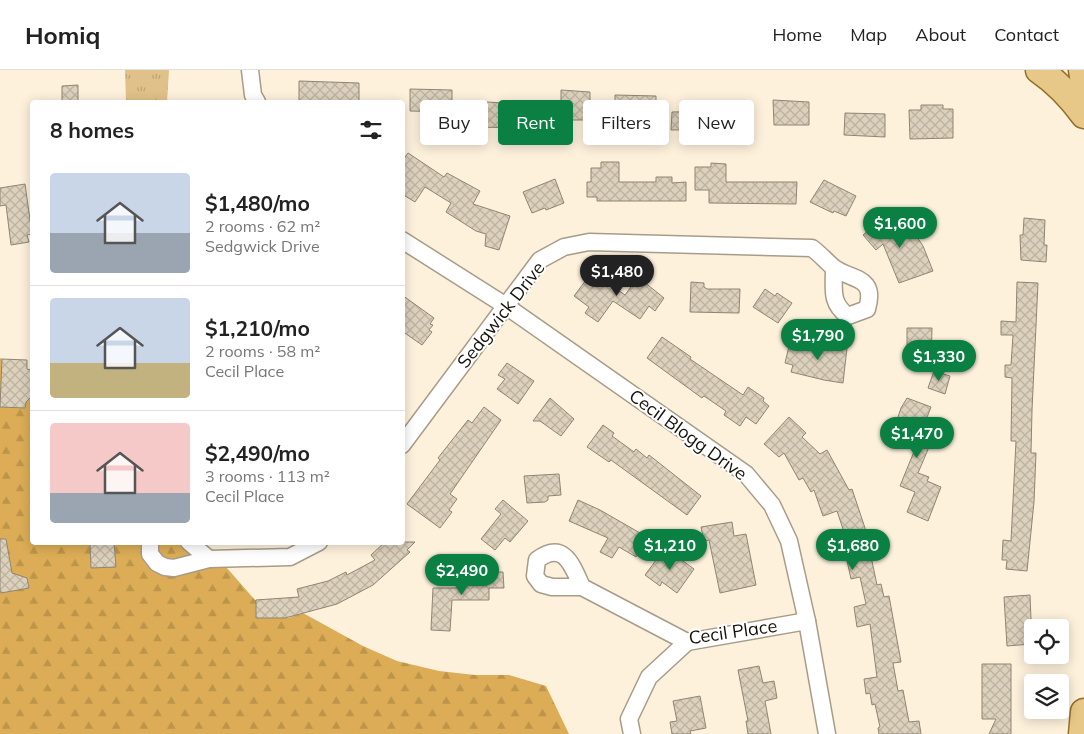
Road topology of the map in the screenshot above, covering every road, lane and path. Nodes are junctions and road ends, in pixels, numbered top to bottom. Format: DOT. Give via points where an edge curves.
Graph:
graph roads {
  1 [pos="250,70"];
  2 [pos="1039,70"];
  3 [pos="1082,70"];
  4 [pos="1084,82"];
  5 [pos="256,100"];
  6 [pos="1084,115"];
  7 [pos="405,242"];
  8 [pos="834,268"];
  9 [pos="506,306"];
  10 [pos="405,441"];
  11 [pos="150,545"];
  12 [pos="192,545"];
  13 [pos="313,545"];
  14 [pos="209,559"];
  15 [pos="582,587"];
  16 [pos="808,621"];
  17 [pos="687,642"];
  18 [pos="1084,712"];
  19 [pos="632,734"];
  20 [pos="827,734"];
  21 [pos="1082,734"];
  1 -- 5 [label="street"];
  2 -- 6 [label="main road" via="1054,80"];
  3 -- 4 [label="main road"];
  7 -- 9 [label="street, Cecil Blogg Drive"];
  8 -- 9 [label="street, Sedgwick Drive" via="812,248 589,242 564,247 540,260"];
  9 -- 10 [label="street, Sedgwick Drive"];
  9 -- 16 [label="street, Cecil Blogg Drive" via="746,474 772,505 789,541"];
  11 -- 14 [label="street" via="150,554 165,567 174,568"];
  12 -- 14 [label="street"];
  13 -- 14 [label="street" via="290,557"];
  15 -- 17 [label="street, Cecil Place"];
  16 -- 17 [label="street, Cecil Place"];
  16 -- 20 [label="street, Cecil Blogg Drive"];
  17 -- 19 [label="street" via="649,677 629,719"];
  18 -- 21 [label="main road"];
}
